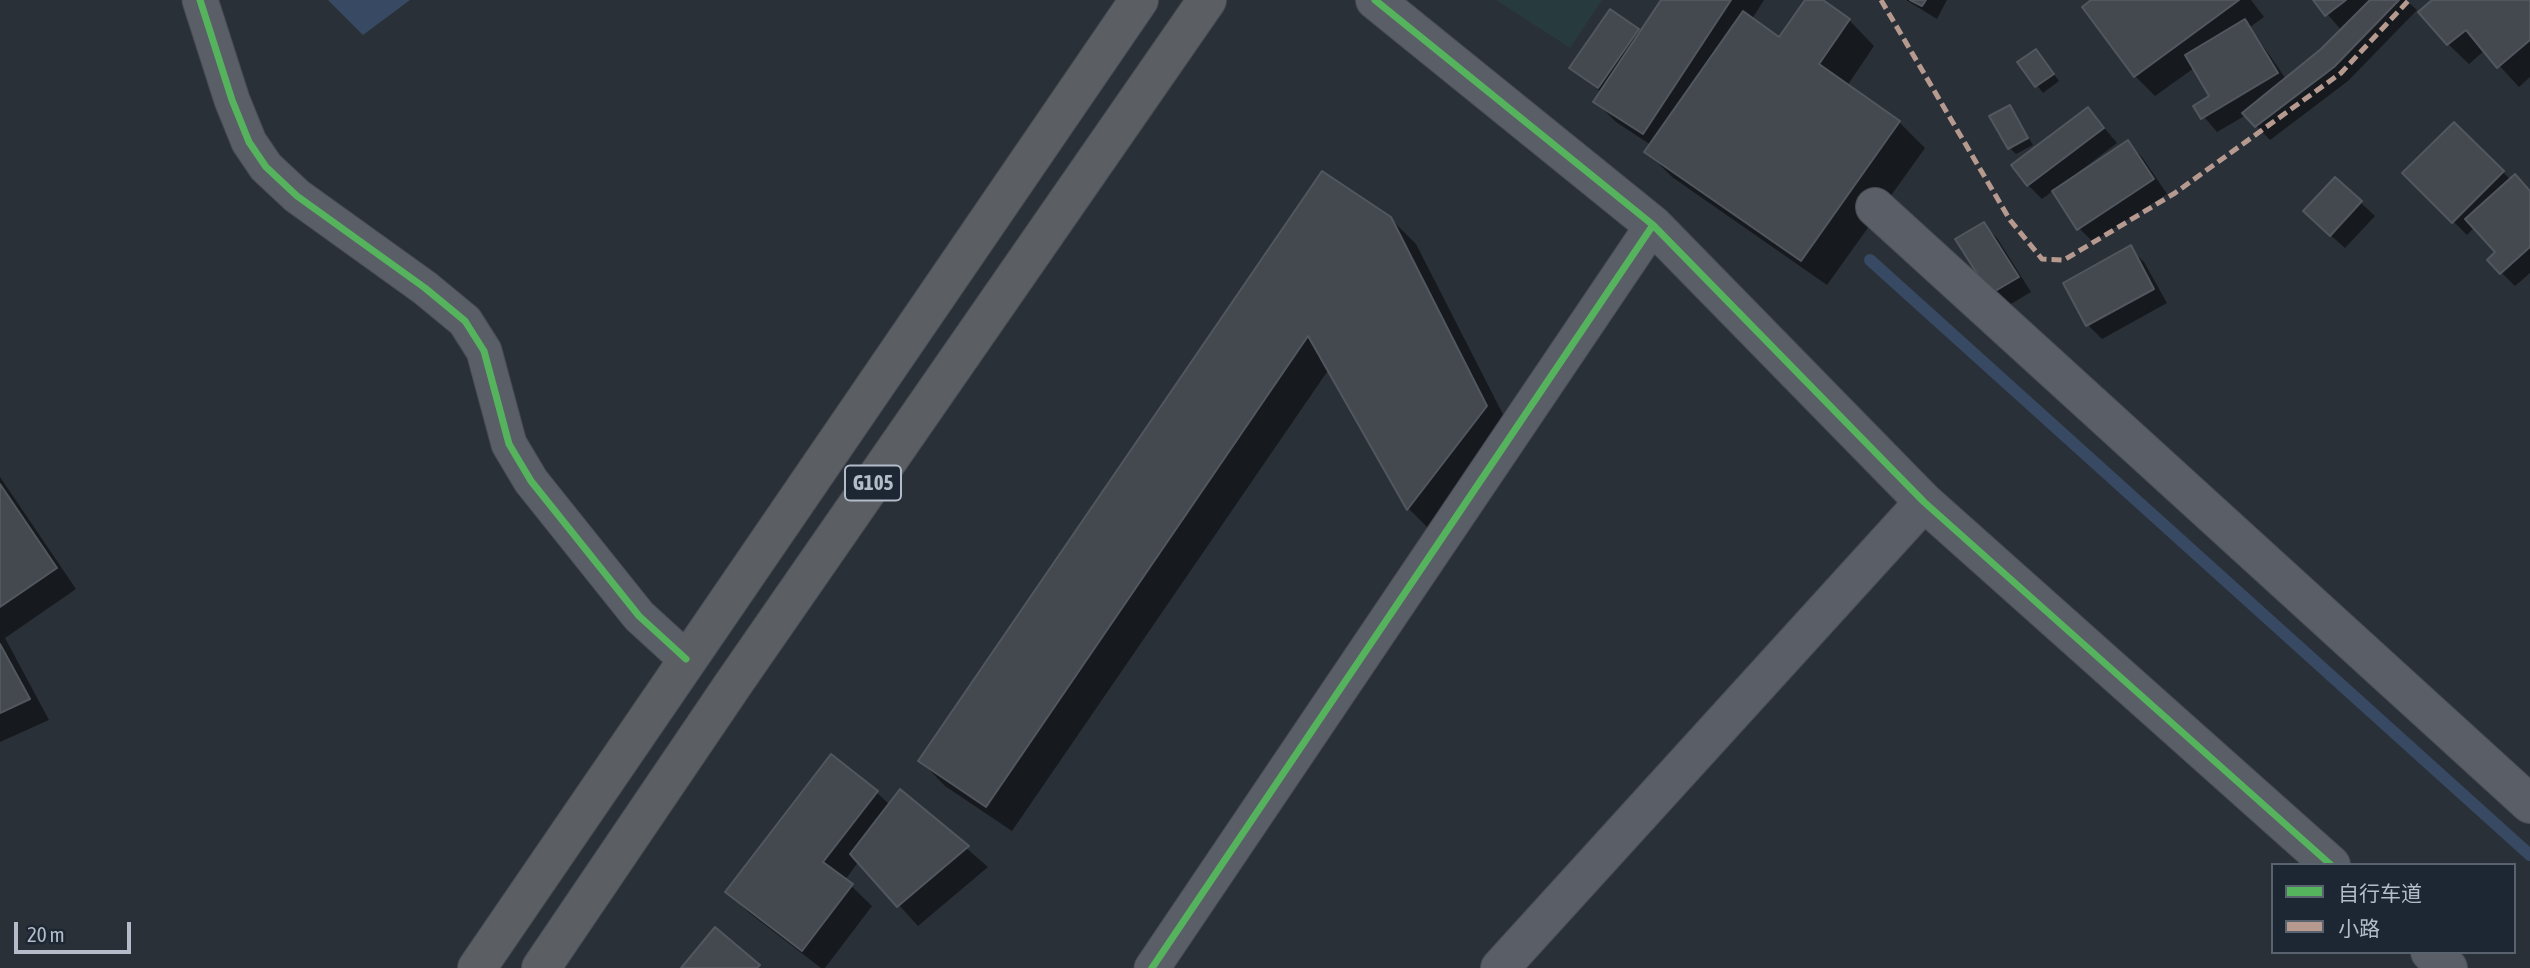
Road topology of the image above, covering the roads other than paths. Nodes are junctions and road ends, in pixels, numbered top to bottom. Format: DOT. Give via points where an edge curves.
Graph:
graph roads {
  1 [pos="200,0"];
  2 [pos="1139,0"];
  3 [pos="1207,0"];
  4 [pos="1375,0"];
  5 [pos="1875,207"];
  6 [pos="1653,225"];
  7 [pos="1924,502"];
  8 [pos="686,659"];
  9 [pos="2530,804"];
  10 [pos="2329,863"];
  11 [pos="2432,954"];
  12 [pos="477,968"];
  13 [pos="541,968"];
  14 [pos="1153,968"];
  15 [pos="1500,968"];
  16 [pos="2448,968"];
  1 -- 8 [label="street" via="236,110 266,167 465,320 484,351 509,444 531,481 639,616"];
  2 -- 8 [label="highway, G105"];
  3 -- 13 [label="highway, G105"];
  4 -- 6 [label="street"];
  5 -- 9 [label="street"];
  6 -- 7 [label="street"];
  6 -- 14 [label="street"];
  7 -- 10 [label="street"];
  7 -- 15 [label="street"];
  8 -- 12 [label="highway, G105"];
  11 -- 16 [label="street"];
}
